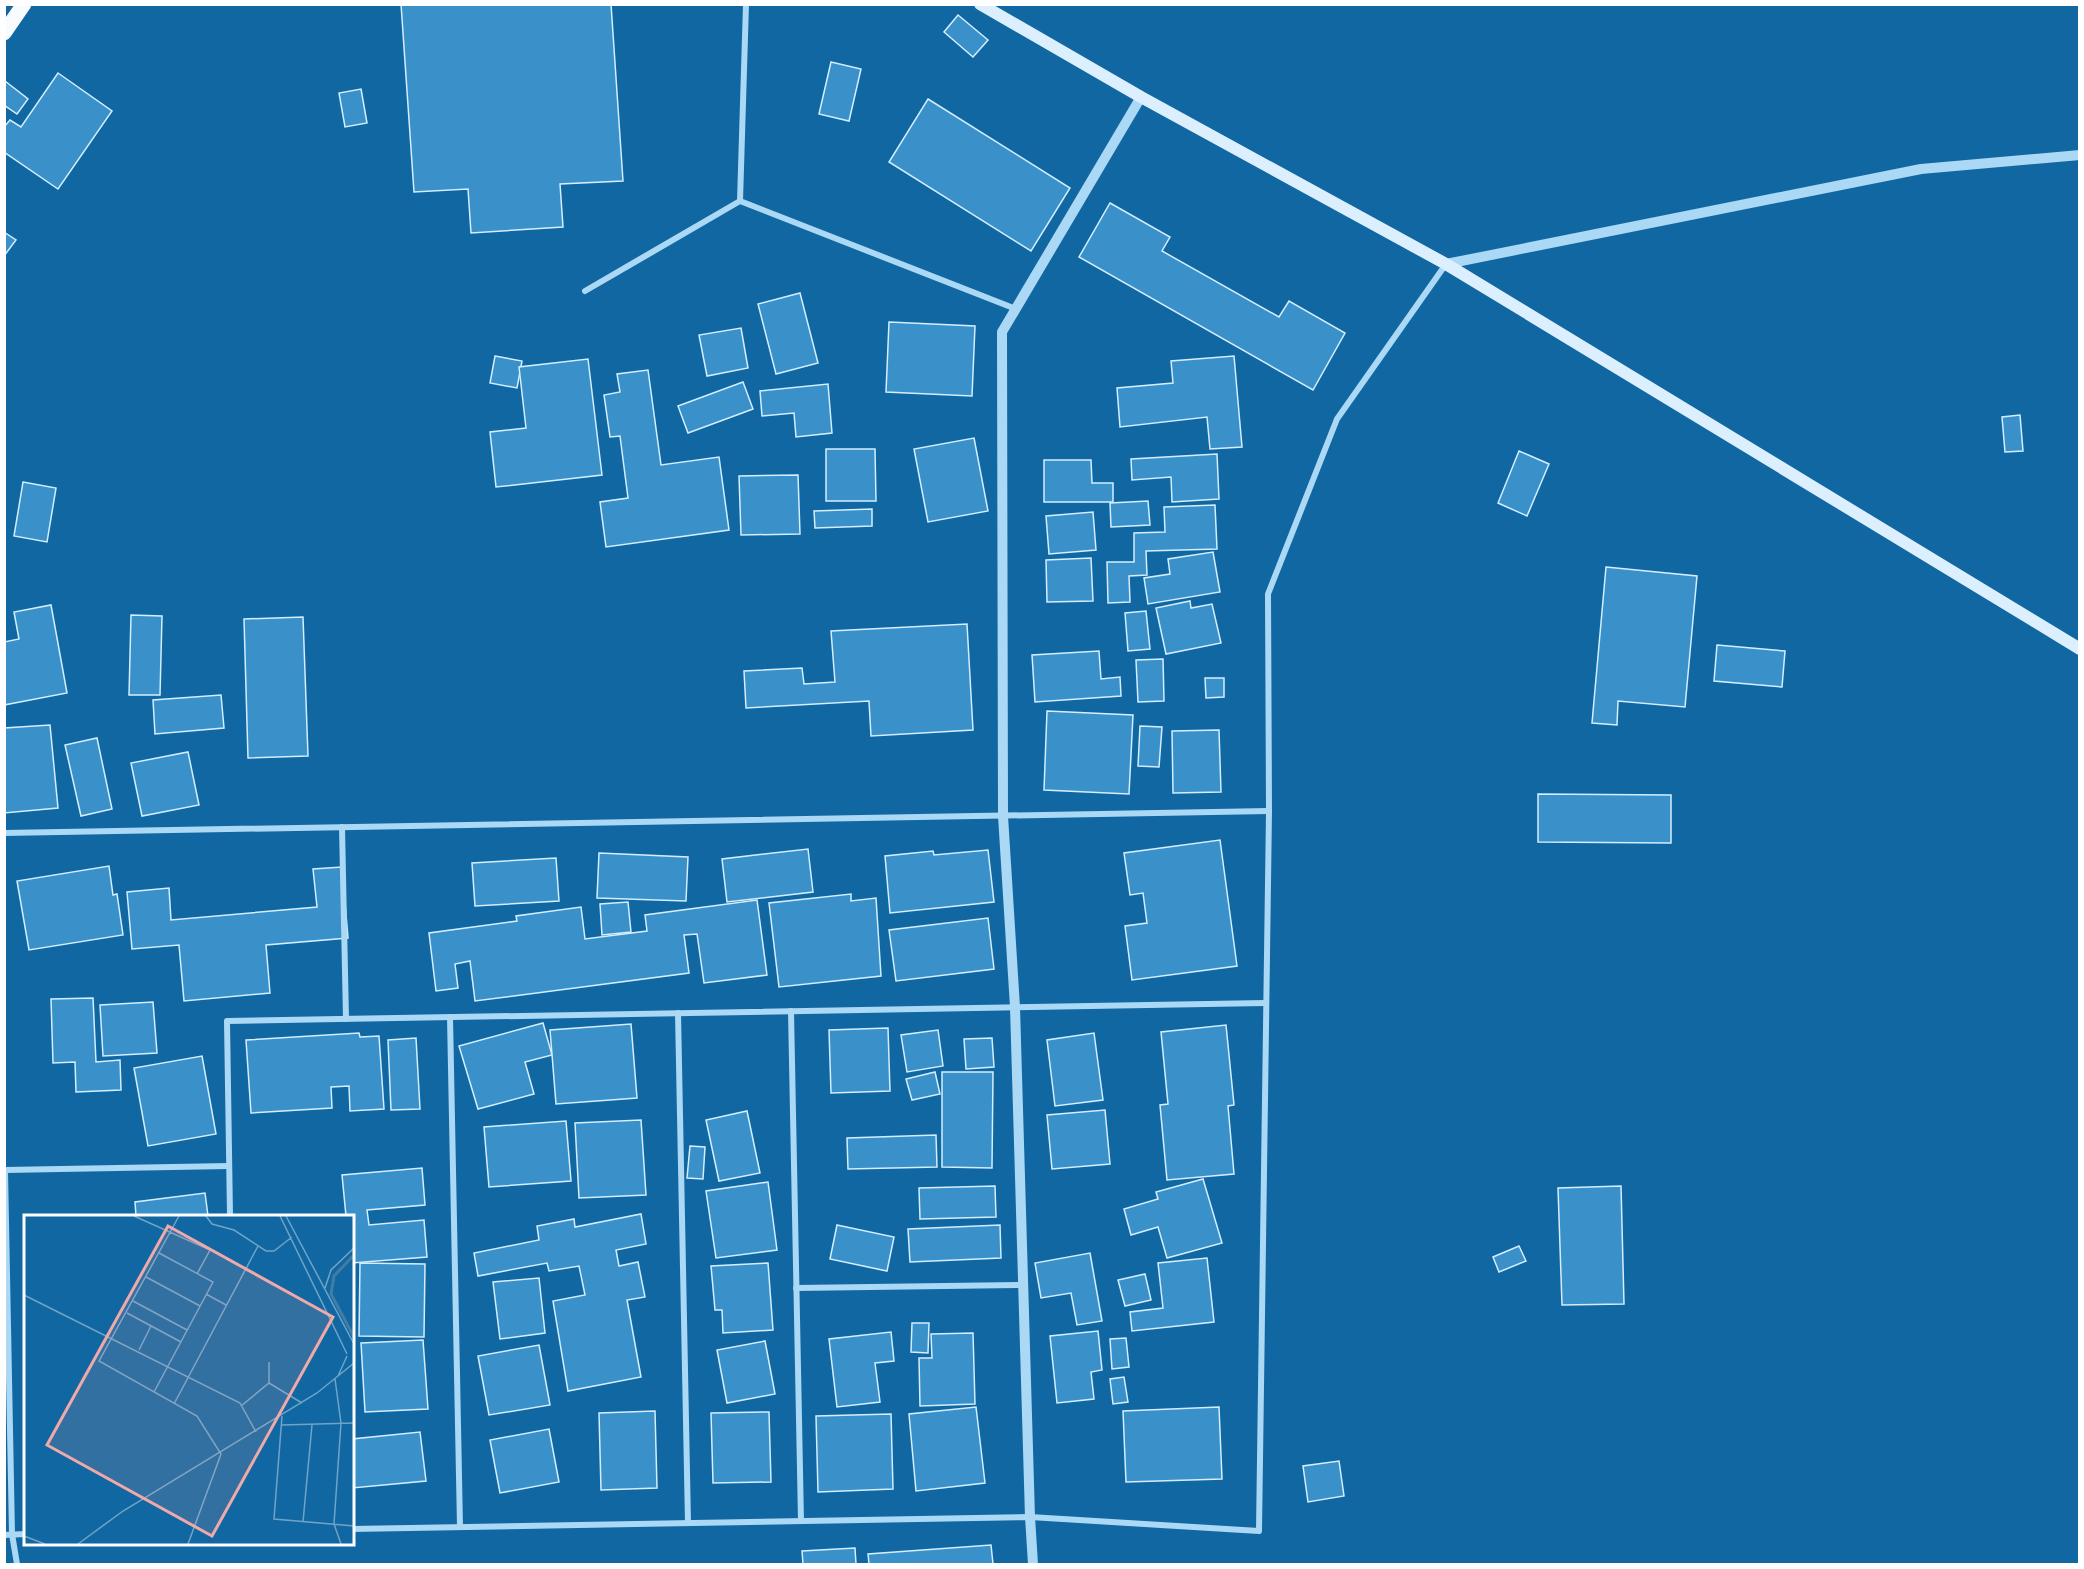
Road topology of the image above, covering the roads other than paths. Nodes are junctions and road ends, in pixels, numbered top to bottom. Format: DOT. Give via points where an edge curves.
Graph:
graph roads {
  1 [pos="24,4"];
  2 [pos="746,4"];
  3 [pos="980,4"];
  4 [pos="4,33"];
  5 [pos="1141,97"];
  6 [pos="2079,155"];
  7 [pos="740,201"];
  8 [pos="1446,264"];
  9 [pos="585,291"];
  10 [pos="1016,309"];
  11 [pos="2079,649"];
  12 [pos="1269,811"];
  13 [pos="1003,816"];
  14 [pos="342,827"];
  15 [pos="4,833"];
  16 [pos="1266,1003"];
  17 [pos="1015,1007"];
  18 [pos="791,1011"];
  19 [pos="678,1014"];
  20 [pos="450,1017"];
  21 [pos="346,1019"];
  22 [pos="229,1166"];
  23 [pos="230,1215"];
  24 [pos="1023,1285"];
  25 [pos="796,1288"];
  26 [pos="1030,1517"];
  27 [pos="801,1521"];
  28 [pos="688,1523"];
  29 [pos="460,1527"];
  30 [pos="354,1529"];
  31 [pos="4,1534"];
  32 [pos="12,1534"];
  33 [pos="24,1534"];
  34 [pos="17,1564"];
  35 [pos="1033,1564"];
  1 -- 4 [label="main road"];
  2 -- 7 [label="street"];
  3 -- 5 [label="main road"];
  5 -- 8 [label="main road"];
  5 -- 10 [label="street"];
  6 -- 8 [label="street" via="1921,168"];
  7 -- 9 [label="street"];
  7 -- 10 [label="street"];
  8 -- 11 [label="main road"];
  8 -- 12 [label="street" via="1337,419 1268,594"];
  10 -- 13 [label="street" via="1002,332"];
  12 -- 13 [label="street"];
  12 -- 16 [label="street"];
  13 -- 14 [label="street"];
  13 -- 17 [label="street"];
  14 -- 15 [label="street"];
  14 -- 21 [label="street"];
  16 -- 17 [label="street"];
  16 -- 26 [label="street" via="1259,1531"];
  17 -- 18 [label="street"];
  17 -- 24 [label="street"];
  18 -- 19 [label="street"];
  18 -- 25 [label="street"];
  19 -- 20 [label="street"];
  19 -- 28 [label="street"];
  20 -- 21 [label="street"];
  20 -- 29 [label="street"];
  21 -- 22 [label="street" via="227,1021"];
  22 -- 23 [label="street"];
  22 -- 32 [label="street" via="5,1170"];
  24 -- 25 [label="street"];
  24 -- 26 [label="street"];
  25 -- 27 [label="street"];
  26 -- 27 [label="street"];
  26 -- 35 [label="street"];
  27 -- 28 [label="street"];
  28 -- 29 [label="street"];
  29 -- 30 [label="street"];
  31 -- 32 [label="street"];
  32 -- 33 [label="street"];
  32 -- 34 [label="street"];
}
